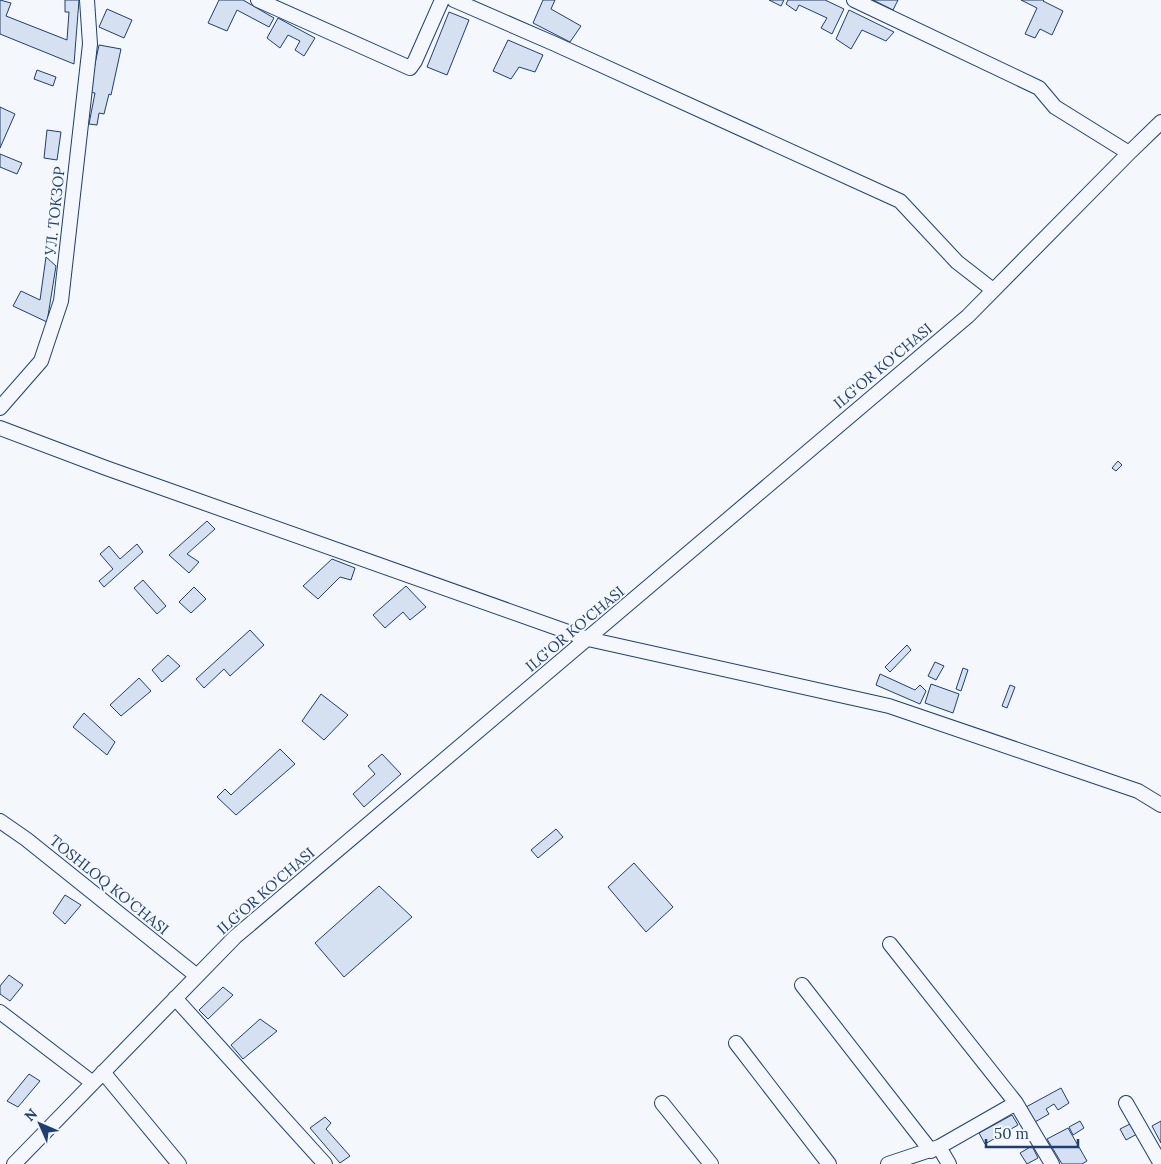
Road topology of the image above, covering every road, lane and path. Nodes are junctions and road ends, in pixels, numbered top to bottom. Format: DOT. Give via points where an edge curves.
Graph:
graph roads {
  1 [pos="87,0"];
  2 [pos="258,0"];
  3 [pos="442,0"];
  4 [pos="454,0"];
  5 [pos="854,0"];
  6 [pos="1161,122"];
  7 [pos="1129,153"];
  8 [pos="993,290"];
  9 [pos="0,408"];
  10 [pos="0,428"];
  11 [pos="588,639"];
  12 [pos="1161,805"];
  13 [pos="0,821"];
  14 [pos="890,944"];
  15 [pos="197,976"];
  16 [pos="802,985"];
  17 [pos="175,998"];
  18 [pos="0,1012"];
  19 [pos="736,1043"];
  20 [pos="103,1072"];
  21 [pos="93,1082"];
  22 [pos="662,1103"];
  23 [pos="1016,1103"];
  24 [pos="1126,1103"];
  25 [pos="935,1149"];
  26 [pos="14,1164"];
  27 [pos="179,1164"];
  28 [pos="325,1164"];
  29 [pos="711,1164"];
  30 [pos="829,1164"];
  31 [pos="888,1164"];
  32 [pos="949,1164"];
  33 [pos="1052,1164"];
  34 [pos="1160,1164"];
  1 -- 9 [label="street, УЛ. ТОКЗОР" via="90,44 61,301 41,361"];
  2 -- 3 [label="street" via="410,68"];
  4 -- 8 [label="street" via="900,201 957,262"];
  5 -- 7 [label="street" via="1039,88 1055,107"];
  6 -- 7 [label="street, ILG'OR KO'CHASI"];
  7 -- 8 [label="street, ILG'OR KO'CHASI"];
  8 -- 11 [label="street, ILG'OR KO'CHASI" via="968,316"];
  10 -- 11 [label="street"];
  11 -- 12 [label="street" via="889,706 1138,791"];
  11 -- 15 [label="street, ILG'OR KO'CHASI" via="235,937"];
  13 -- 15 [label="street, TOSHLOQ KO'CHASI"];
  14 -- 23 [label="street"];
  15 -- 17 [label="street, ILG'OR KO'CHASI"];
  16 -- 25 [label="street"];
  17 -- 20 [label="street, ILG'OR KO'CHASI"];
  17 -- 28 [label="street"];
  18 -- 21 [label="street"];
  19 -- 30 [label="street"];
  20 -- 21 [label="street, ILG'OR KO'CHASI"];
  20 -- 27 [label="street"];
  21 -- 26 [label="street, ILG'OR KO'CHASI"];
  22 -- 29 [label="street"];
  23 -- 25 [label="street"];
  23 -- 33 [label="street"];
  24 -- 34 [label="street"];
  25 -- 31 [label="street"];
  25 -- 32 [label="street"];
}
